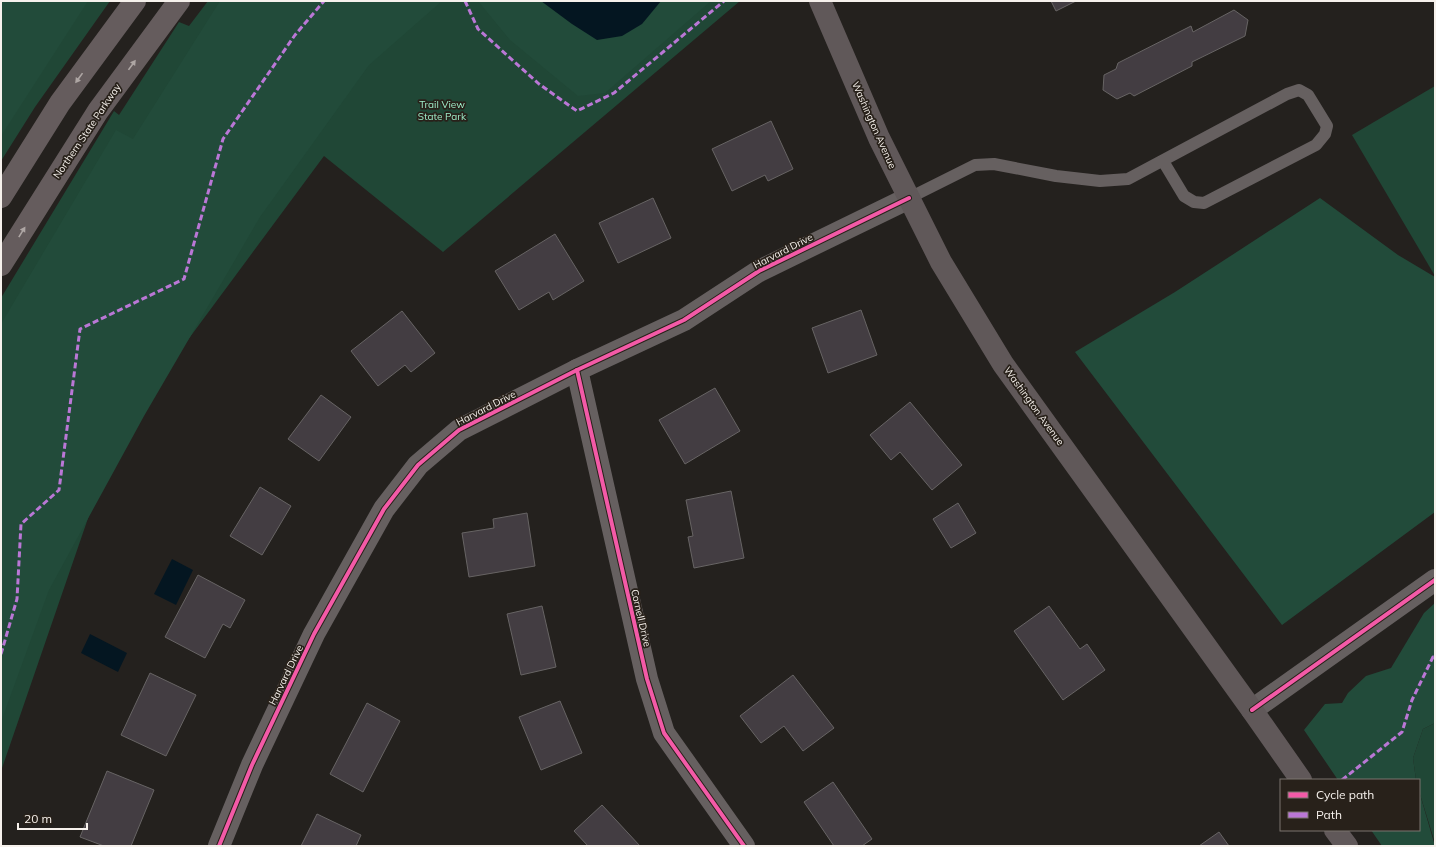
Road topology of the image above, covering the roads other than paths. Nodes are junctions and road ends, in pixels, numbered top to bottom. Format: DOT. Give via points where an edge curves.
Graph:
graph roads {
  1 [pos="135,1"];
  2 [pos="179,1"];
  3 [pos="820,1"];
  4 [pos="1164,161"];
  5 [pos="1,197"];
  6 [pos="909,198"];
  7 [pos="1,265"];
  8 [pos="577,370"];
  9 [pos="1435,580"];
  10 [pos="1252,710"];
  11 [pos="1300,779"];
  12 [pos="1337,831"];
  13 [pos="218,846"];
  14 [pos="744,846"];
  15 [pos="1346,846"];
  1 -- 5 [label="highway, one-way" via="60,103"];
  7 -- 2 [label="highway, Northern State Parkway, one-way" via="98,111"];
  3 -- 6 [label="main road, Washington Avenue" via="879,138"];
  4 -- 4 [label="lane" via="1286,94 1299,90 1308,95 1327,126 1325,134 1316,145 1204,203 1194,202 1184,196"];
  4 -- 6 [label="lane" via="1128,179 1100,181 1056,176 994,164 975,165"];
  6 -- 8 [label="street, Harvard Drive" via="759,271 684,320"];
  6 -- 10 [label="main road, Washington Avenue" via="941,262 1003,364"];
  8 -- 13 [label="street, Harvard Drive" via="459,430 418,465 384,509 314,634 252,765"];
  8 -- 14 [label="street, Cornell Drive" via="647,679 664,733"];
  9 -- 10 [label="street"];
  10 -- 11 [label="main road, Washington Avenue"];
  12 -- 15 [label="main road"];
}
